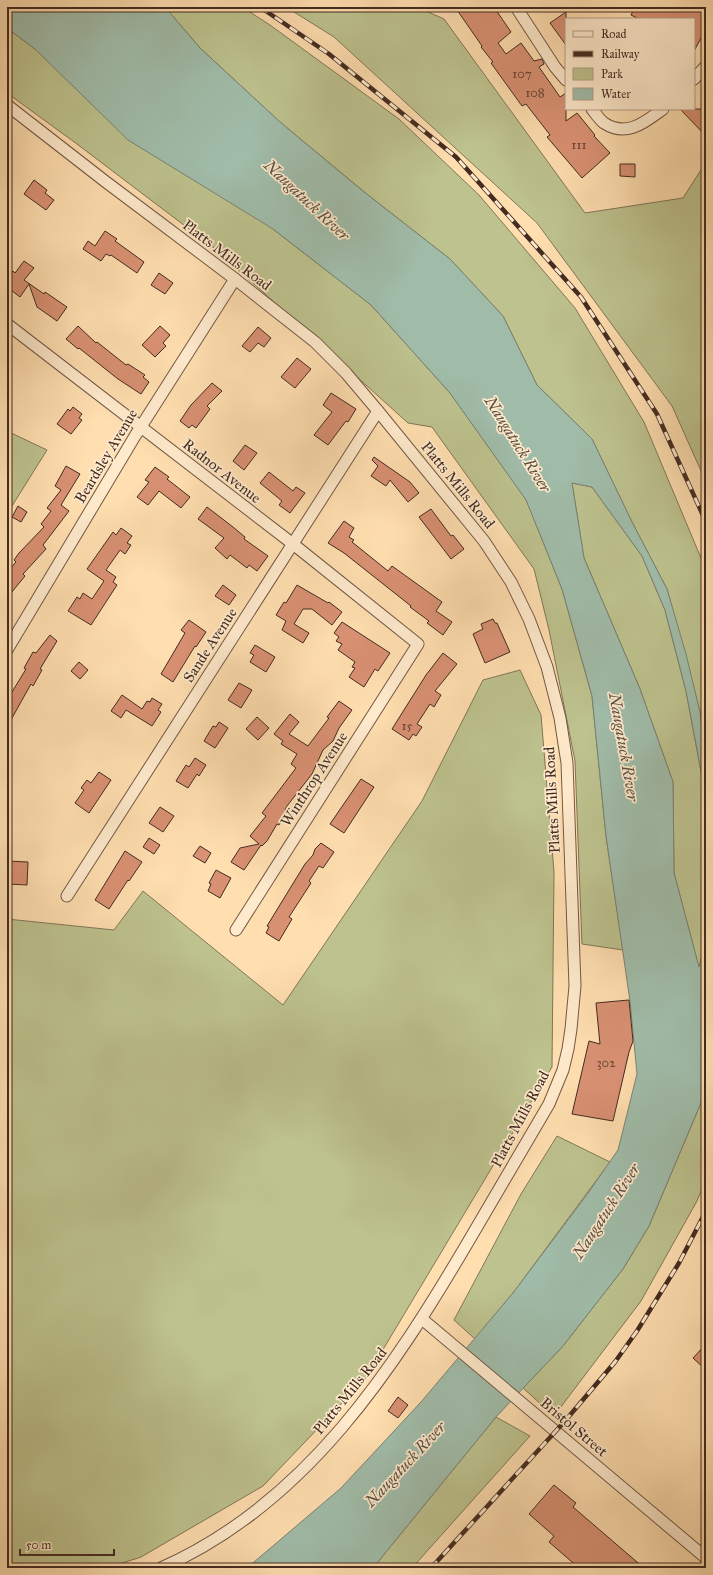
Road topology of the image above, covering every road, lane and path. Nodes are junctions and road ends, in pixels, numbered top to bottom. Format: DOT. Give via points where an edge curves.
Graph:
graph roads {
  1 [pos="516,7"];
  2 [pos="706,66"];
  3 [pos="695,78"];
  4 [pos="565,79"];
  5 [pos="7,105"];
  6 [pos="593,110"];
  7 [pos="662,110"];
  8 [pos="234,279"];
  9 [pos="7,324"];
  10 [pos="378,411"];
  11 [pos="141,427"];
  12 [pos="293,544"];
  13 [pos="418,644"];
  14 [pos="7,650"];
  15 [pos="67,896"];
  16 [pos="236,930"];
  17 [pos="422,1319"];
  18 [pos="706,1558"];
  19 [pos="161,1568"];
  1 -- 4 [label="street"];
  2 -- 3 [label="street"];
  5 -- 8 [label="street, Platts Mills Road"];
  6 -- 7 [label="street" via="604,123 622,130 642,125"];
  8 -- 10 [label="street, Platts Mills Road" via="315,342"];
  8 -- 11 [label="street, Beardsley Avenue"];
  9 -- 11 [label="street, Radnor Avenue"];
  10 -- 12 [label="street, Sande Avenue"];
  10 -- 17 [label="street, Platts Mills Road" via="484,541 521,599 555,694 564,742 568,789 575,986 571,1029 563,1070 549,1104"];
  11 -- 12 [label="street, Radnor Avenue"];
  11 -- 14 [label="street, Beardsley Avenue"];
  12 -- 13 [label="street, Radnor Avenue"];
  12 -- 15 [label="street, Sande Avenue"];
  13 -- 16 [label="street, Winthrop Avenue"];
  17 -- 18 [label="street, Bristol Street"];
  17 -- 19 [label="street, Platts Mills Road" via="391,1366 354,1413 283,1488 236,1527 206,1546"];
}
